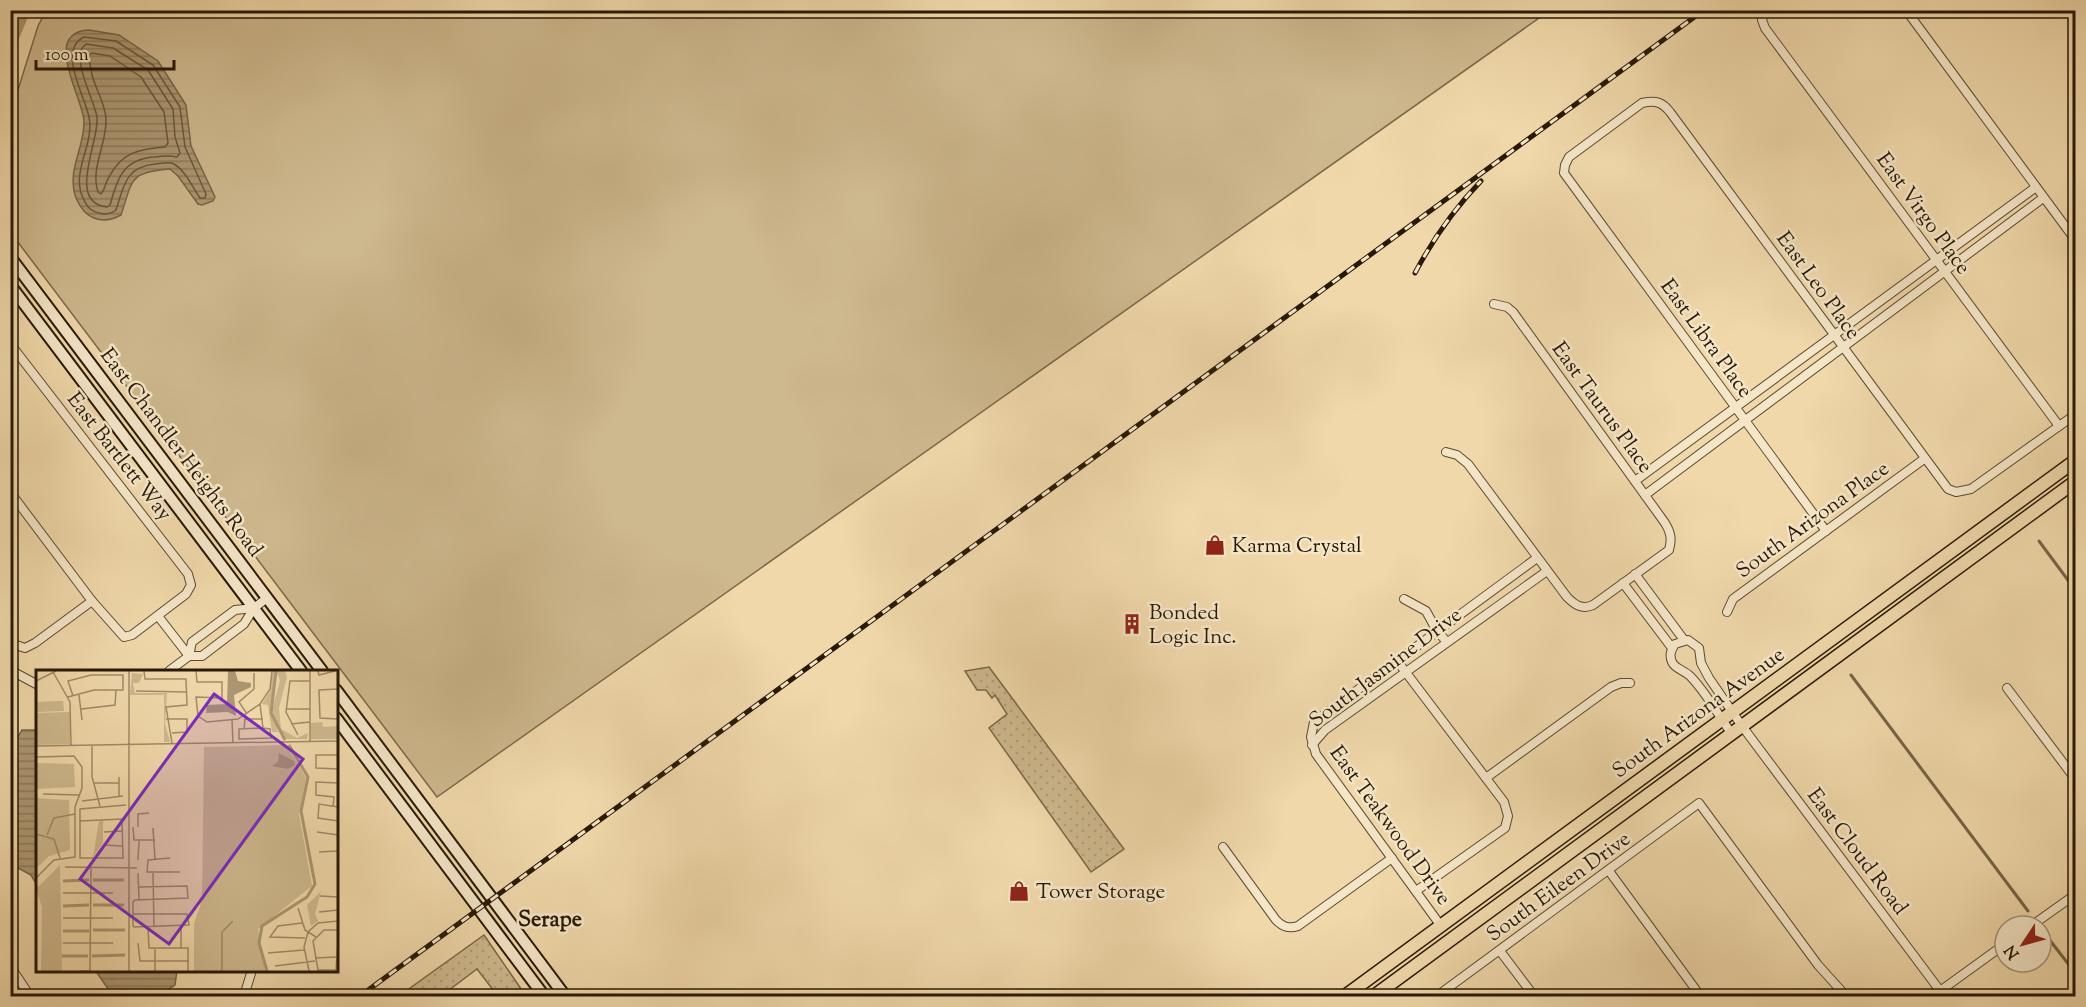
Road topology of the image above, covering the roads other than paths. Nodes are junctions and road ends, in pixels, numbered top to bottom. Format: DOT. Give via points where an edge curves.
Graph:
graph roads {
  1 [pos="1765,10"];
  2 [pos="1906,10"];
  3 [pos="1652,101"];
  4 [pos="2036,187"];
  5 [pos="2043,198"];
  6 [pos="2076,241"];
  7 [pos="10,257"];
  8 [pos="1936,260"];
  9 [pos="1945,271"];
  10 [pos="10,285"];
  11 [pos="1494,304"];
  12 [pos="1834,335"];
  13 [pos="1843,348"];
  14 [pos="13,352"];
  15 [pos="1735,407"];
  16 [pos="2076,414"];
  17 [pos="1745,421"];
  18 [pos="2059,426"];
  19 [pos="1446,452"];
  20 [pos="1924,459"];
  21 [pos="2076,460"];
  22 [pos="1635,481"];
  23 [pos="2076,481"];
  24 [pos="10,492"];
  25 [pos="1645,495"];
  26 [pos="1826,531"];
  27 [pos="1537,558"];
  28 [pos="1547,571"];
  29 [pos="1635,574"];
  30 [pos="1623,583"];
  31 [pos="267,598"];
  32 [pos="1404,599"];
  33 [pos="92,601"];
  34 [pos="254,608"];
  35 [pos="1726,612"];
  36 [pos="158,616"];
  37 [pos="1437,631"];
  38 [pos="10,637"];
  39 [pos="1684,640"];
  40 [pos="1447,642"];
  41 [pos="1672,648"];
  42 [pos="189,656"];
  43 [pos="1398,662"];
  44 [pos="10,670"];
  45 [pos="171,670"];
  46 [pos="300,670"];
  47 [pos="321,670"];
  48 [pos="1406,672"];
  49 [pos="1630,683"];
  50 [pos="36,684"];
  51 [pos="2007,688"];
  52 [pos="338,693"];
  53 [pos="1732,711"];
  54 [pos="1721,719"];
  55 [pos="338,721"];
  56 [pos="1737,730"];
  57 [pos="1312,745"];
  58 [pos="1486,778"];
  59 [pos="2076,780"];
  60 [pos="1223,847"];
  61 [pos="1392,858"];
  62 [pos="466,864"];
  63 [pos="1609,870"];
  64 [pos="452,874"];
  65 [pos="1416,891"];
  66 [pos="2076,894"];
  67 [pos="2048,914"];
  68 [pos="1441,926"];
  69 [pos="1500,951"];
  70 [pos="1993,954"];
  71 [pos="10,966"];
  72 [pos="251,971"];
  73 [pos="1942,994"];
  74 [pos="30,996"];
  75 [pos="244,996"];
  76 [pos="543,996"];
  77 [pos="565,996"];
  78 [pos="1345,996"];
  79 [pos="1374,996"];
  80 [pos="1437,996"];
  81 [pos="1534,996"];
  82 [pos="1698,996"];
  83 [pos="1846,996"];
  1 -- 8 [label="street, East Virgo Place" via="1762,20 1766,28"];
  2 -- 4 [label="street"];
  3 -- 12 [label="street, East Leo Place" via="1664,104"];
  3 -- 15 [label="street, East Libra Place" via="1642,103 1569,157 1564,173"];
  4 -- 5 [label="street"];
  4 -- 8 [label="street"];
  5 -- 6 [label="street"];
  5 -- 9 [label="street"];
  7 -- 31 [label="main road, East Chandler Heights Road"];
  8 -- 9 [label="street, East Virgo Place"];
  8 -- 12 [label="street"];
  9 -- 13 [label="street"];
  9 -- 18 [label="street, East Virgo Place"];
  10 -- 34 [label="main road, East Chandler Heights Road"];
  11 -- 22 [label="street, East Taurus Place" via="1513,312"];
  12 -- 13 [label="street, East Leo Place"];
  12 -- 15 [label="street"];
  13 -- 17 [label="street"];
  13 -- 20 [label="street, East Leo Place"];
  14 -- 36 [label="street, East Bartlett Way" via="188,574 191,585 186,594"];
  15 -- 17 [label="street, East Libra Place"];
  15 -- 22 [label="street"];
  16 -- 18 [label="street"];
  17 -- 25 [label="street"];
  17 -- 26 [label="street, East Libra Place"];
  18 -- 20 [label="street, East Leo Place" via="1971,489 1948,489"];
  19 -- 27 [label="street" via="1468,464"];
  20 -- 26 [label="street, South Arizona Place"];
  21 -- 53 [label="main road, South Arizona Avenue"];
  22 -- 25 [label="street, East Taurus Place"];
  23 -- 56 [label="main road, South Arizona Avenue"];
  24 -- 33 [label="street"];
  25 -- 29 [label="street, East Taurus Place" via="1671,533 1671,542 1669,550"];
  26 -- 35 [label="street, South Arizona Place" via="1732,599"];
  27 -- 28 [label="street"];
  27 -- 37 [label="street, South Jasmine Drive"];
  28 -- 30 [label="street" via="1580,607 1593,605"];
  28 -- 40 [label="street, South Jasmine Drive"];
  29 -- 30 [label="street"];
  29 -- 39 [label="street"];
  30 -- 41 [label="street"];
  31 -- 34 [label="street"];
  31 -- 47 [label="main road, East Chandler Heights Road"];
  32 -- 37 [label="street" via="1426,611"];
  33 -- 36 [label="street" via="124,637"];
  33 -- 38 [label="street" via="25,648"];
  34 -- 42 [label="street" via="244,624 202,656"];
  34 -- 42 [label="street" via="235,610 192,642"];
  34 -- 46 [label="main road, East Chandler Heights Road"];
  36 -- 42 [label="street"];
  37 -- 40 [label="street"];
  37 -- 43 [label="street, South Jasmine Drive"];
  39 -- 41 [label="street"];
  39 -- 53 [label="street" via="1693,641 1699,648 1701,663"];
  40 -- 48 [label="street, South Jasmine Drive"];
  41 -- 54 [label="street" via="1672,663 1695,681"];
  42 -- 45 [label="street"];
  43 -- 48 [label="street"];
  43 -- 57 [label="street, South Jasmine Drive" via="1314,723"];
  44 -- 50 [label="street"];
  48 -- 57 [label="street, South Jasmine Drive" via="1325,730"];
  48 -- 58 [label="street"];
  49 -- 58 [label="street" via="1611,687"];
  51 -- 59 [label="street"];
  52 -- 62 [label="main road"];
  53 -- 54 [label="main road, South Arizona Avenue"];
  53 -- 56 [label="street"];
  54 -- 56 [label="street"];
  54 -- 68 [label="main road, South Arizona Avenue"];
  55 -- 64 [label="main road"];
  56 -- 73 [label="street, East Cloud Road"];
  56 -- 79 [label="main road, South Arizona Avenue"];
  57 -- 61 [label="street, East Teakwood Drive"];
  58 -- 65 [label="street" via="1504,802 1508,816 1505,828"];
  60 -- 61 [label="street" via="1276,920 1286,927 1298,926"];
  61 -- 65 [label="street, East Teakwood Drive"];
  62 -- 64 [label="main road"];
  62 -- 77 [label="main road"];
  63 -- 69 [label="street, South Eileen Drive"];
  63 -- 82 [label="street"];
  63 -- 83 [label="street, South Eileen Drive" via="1699,803 1818,965"];
  64 -- 76 [label="main road"];
  65 -- 68 [label="street, East Teakwood Drive"];
  66 -- 67 [label="street"];
  68 -- 78 [label="main road, South Arizona Avenue"];
  69 -- 80 [label="street, South Eileen Drive"];
  69 -- 81 [label="street"];
  70 -- 73 [label="street"];
  71 -- 74 [label="street"];
  72 -- 75 [label="street"];
}
